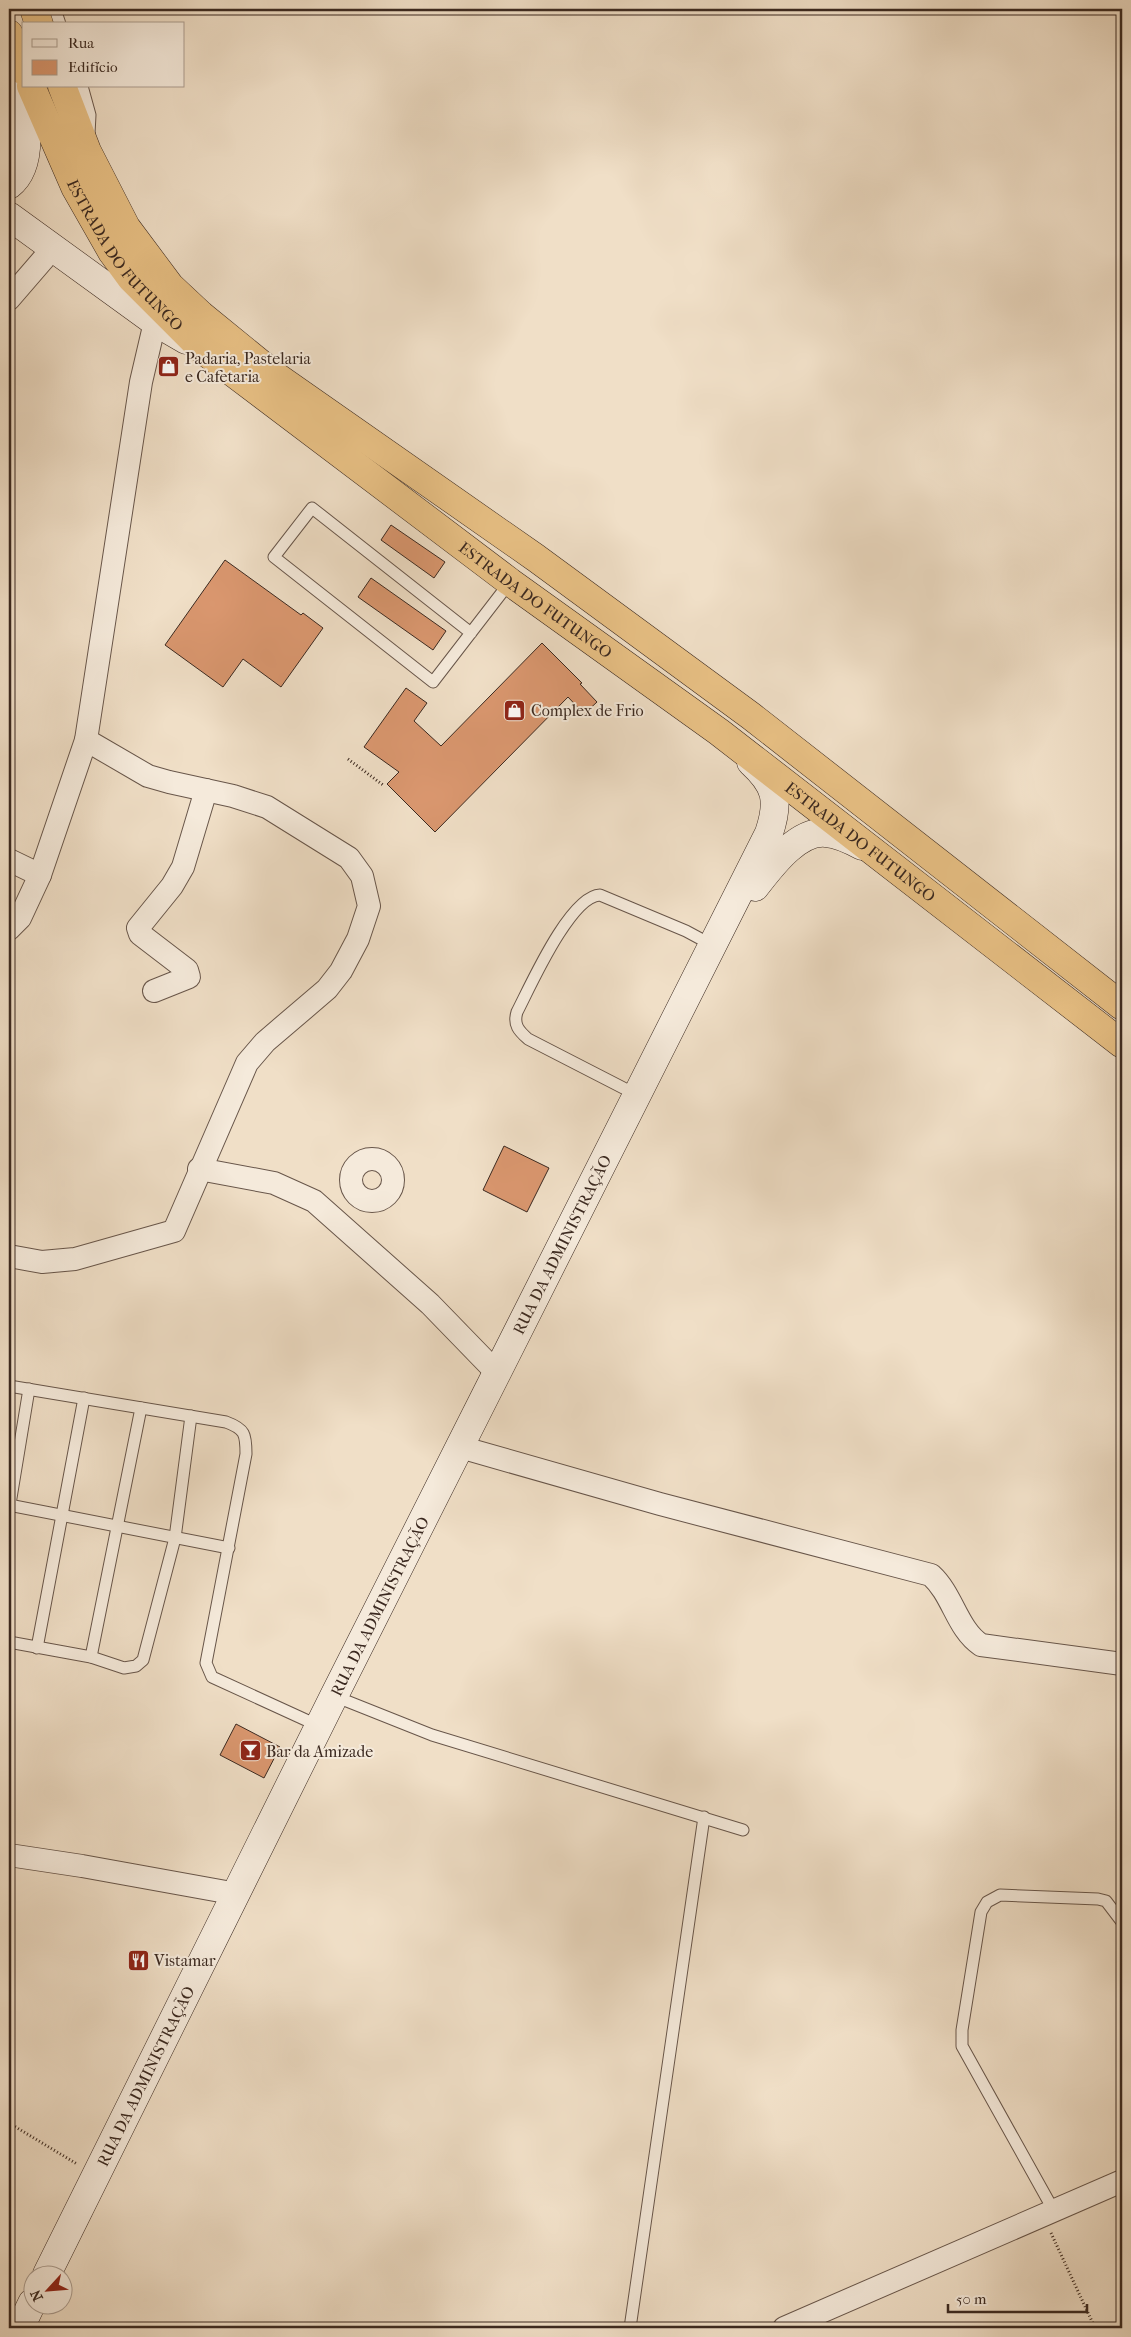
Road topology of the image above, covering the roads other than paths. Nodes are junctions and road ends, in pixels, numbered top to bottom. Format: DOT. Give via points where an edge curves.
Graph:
graph roads {
  1 [pos="34,9"];
  2 [pos="55,9"];
  3 [pos="39,22"];
  4 [pos="59,22"];
  5 [pos="11,40"];
  6 [pos="22,66"];
  7 [pos="32,88"];
  8 [pos="63,88"];
  9 [pos="83,88"];
  10 [pos="87,151"];
  11 [pos="9,185"];
  12 [pos="9,216"];
  13 [pos="53,248"];
  14 [pos="11,294"];
  15 [pos="156,322"];
  16 [pos="203,350"];
  17 [pos="510,582"];
  18 [pos="471,633"];
  19 [pos="719,732"];
  20 [pos="86,740"];
  21 [pos="206,790"];
  22 [pos="878,854"];
  23 [pos="9,860"];
  24 [pos="40,875"];
  25 [pos="9,929"];
  26 [pos="714,942"];
  27 [pos="154,991"];
  28 [pos="1122,1006"];
  29 [pos="1122,1044"];
  30 [pos="637,1095"];
  31 [pos="199,1169"];
  32 [pos="359,1197"];
  33 [pos="340,1222"];
  34 [pos="9,1256"];
  35 [pos="497,1373"];
  36 [pos="9,1386"];
  37 [pos="29,1389"];
  38 [pos="84,1398"];
  39 [pos="141,1408"];
  40 [pos="191,1416"];
  41 [pos="460,1447"];
  42 [pos="9,1507"];
  43 [pos="62,1515"];
  44 [pos="117,1526"];
  45 [pos="175,1538"];
  46 [pos="229,1548"];
  47 [pos="9,1642"];
  48 [pos="37,1648"];
  49 [pos="91,1657"];
  50 [pos="1122,1664"];
  51 [pos="334,1696"];
  52 [pos="321,1727"];
  53 [pos="704,1818"];
  54 [pos="743,1830"];
  55 [pos="9,1855"];
  56 [pos="237,1894"];
  57 [pos="1122,1922"];
  58 [pos="1122,2181"];
  59 [pos="1049,2213"];
  60 [pos="52,2264"];
  61 [pos="27,2314"];
  62 [pos="20,2328"];
  63 [pos="630,2328"];
  64 [pos="784,2328"];
  1 -- 3 [label="highway"];
  2 -- 4 [label="lane"];
  5 -- 6 [label="highway"];
  5 -- 11 [label="street" via="26,137 23,167"];
  7 -- 16 [label="highway, ESTRADA DO FUTUNGO" via="75,187 112,252 131,278"];
  8 -- 10 [label="highway, ESTRADA DO FUTUNGO"];
  9 -- 10 [label="lane" via="90,115"];
  10 -- 28 [label="highway, ESTRADA DO FUTUNGO" via="126,227 144,254 170,286 201,315 277,377 536,558 751,716"];
  12 -- 13 [label="street"];
  13 -- 14 [label="street"];
  13 -- 15 [label="street"];
  15 -- 16 [label="street"];
  15 -- 20 [label="street" via="140,382"];
  16 -- 17 [label="highway, ESTRADA DO FUTUNGO"];
  17 -- 18 [label="lane"];
  17 -- 19 [label="highway, ESTRADA DO FUTUNGO"];
  18 -- 18 [label="lane" via="433,682 274,557 312,508"];
  19 -- 22 [label="highway, ESTRADA DO FUTUNGO"];
  19 -- 26 [label="street" via="763,773 776,801 769,833"];
  20 -- 21 [label="street" via="148,776"];
  20 -- 24 [label="street"];
  21 -- 27 [label="street" via="182,867 172,886 138,928 140,934 189,974 189,977"];
  21 -- 31 [label="street" via="267,807 349,858 362,876 369,906 358,939 341,971 327,989 265,1042 247,1063"];
  22 -- 26 [label="street" via="839,835 824,832 805,838 777,860"];
  22 -- 29 [label="highway, ESTRADA DO FUTUNGO"];
  23 -- 24 [label="street"];
  24 -- 25 [label="street" via="20,918"];
  26 -- 30 [label="street, RUA DA ADMINISTRAÇÃO"];
  26 -- 30 [label="lane" via="600,895 590,896 562,928 516,1012 514,1019 518,1029 528,1039"];
  30 -- 35 [label="street, RUA DA ADMINISTRAÇÃO"];
  31 -- 33 [label="street" via="280,1185 314,1201"];
  31 -- 34 [label="street" via="174,1231 75,1259 42,1262"];
  32 -- 33 [label="street"];
  33 -- 35 [label="street" via="430,1304"];
  35 -- 41 [label="street, RUA DA ADMINISTRAÇÃO"];
  36 -- 37 [label="lane"];
  37 -- 38 [label="lane"];
  37 -- 42 [label="lane"];
  38 -- 39 [label="lane"];
  38 -- 43 [label="lane"];
  39 -- 40 [label="lane"];
  39 -- 44 [label="lane"];
  40 -- 45 [label="lane"];
  40 -- 46 [label="lane" via="226,1422 238,1427 246,1437 246,1454"];
  41 -- 50 [label="street" via="660,1504 931,1575 942,1584 971,1638 981,1645"];
  41 -- 51 [label="street, RUA DA ADMINISTRAÇÃO"];
  42 -- 43 [label="lane"];
  43 -- 44 [label="lane"];
  43 -- 48 [label="lane"];
  44 -- 45 [label="lane"];
  44 -- 49 [label="lane"];
  45 -- 46 [label="lane"];
  45 -- 49 [label="lane" via="143,1660 136,1666 124,1668"];
  46 -- 52 [label="lane" via="207,1671 212,1677"];
  47 -- 48 [label="lane"];
  48 -- 49 [label="lane"];
  51 -- 52 [label="street, RUA DA ADMINISTRAÇÃO"];
  51 -- 53 [label="lane" via="441,1738"];
  52 -- 56 [label="street, RUA DA ADMINISTRAÇÃO"];
  53 -- 54 [label="lane"];
  53 -- 63 [label="lane"];
  55 -- 56 [label="street"];
  56 -- 60 [label="street, RUA DA ADMINISTRAÇÃO"];
  57 -- 59 [label="lane" via="1106,1901 1098,1899 1000,1895 987,1902 982,1912 962,2046"];
  58 -- 59 [label="street"];
  59 -- 64 [label="street"];
  61 -- 62 [label="street"];
}
